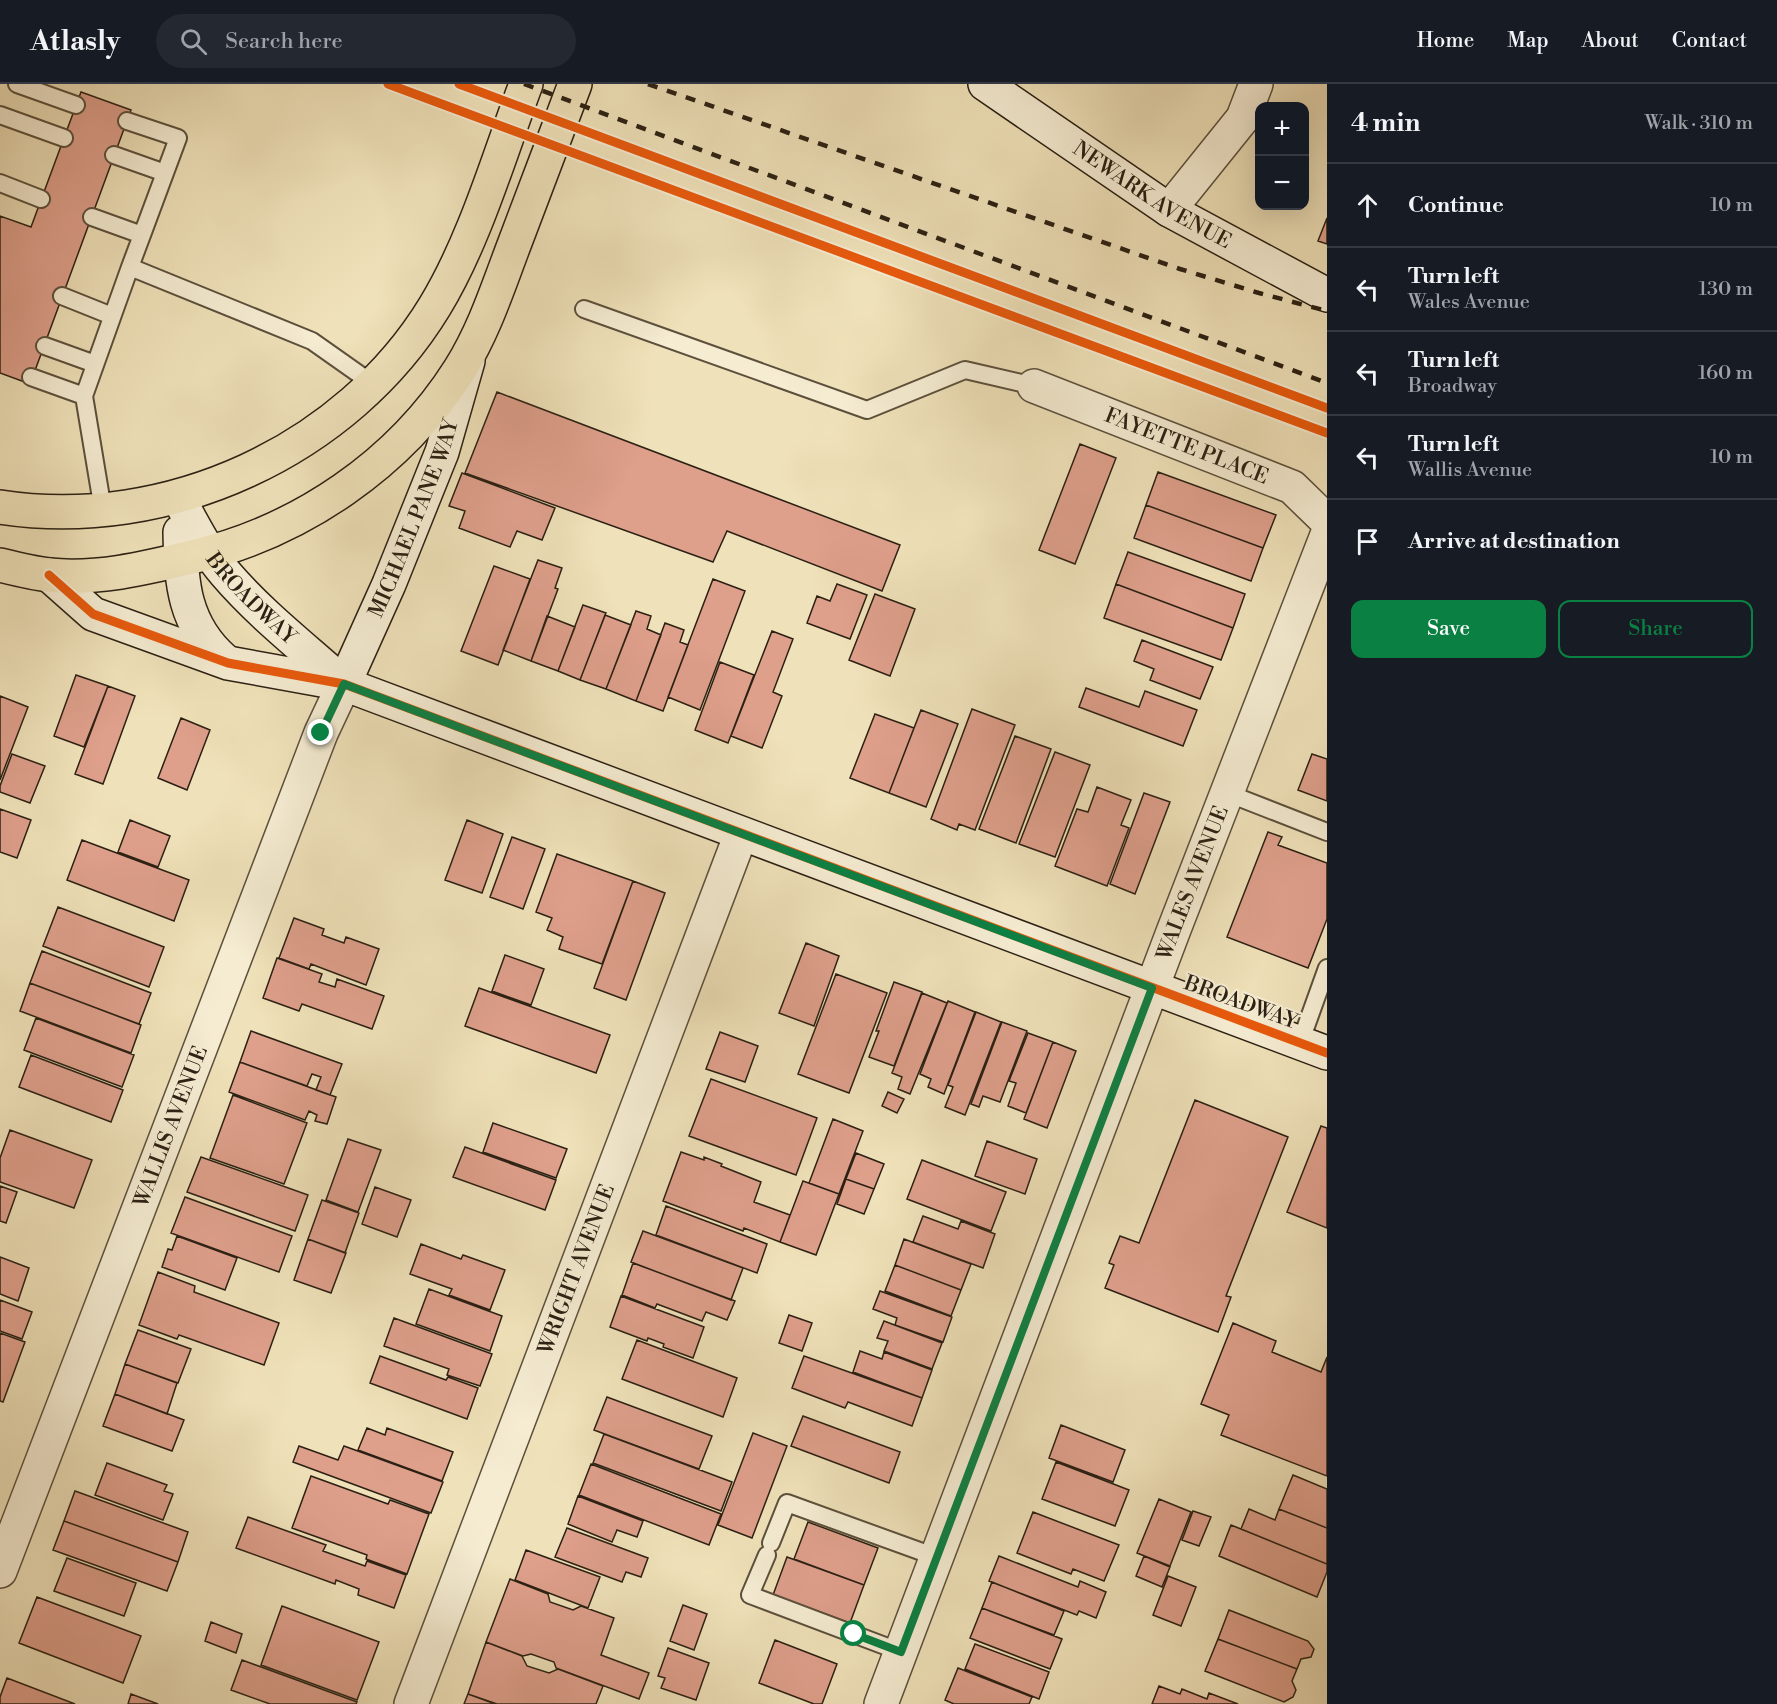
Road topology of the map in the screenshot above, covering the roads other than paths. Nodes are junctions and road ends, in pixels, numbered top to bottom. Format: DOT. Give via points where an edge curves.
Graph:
graph roads {
  1 [pos="17,84"];
  2 [pos="526,84"];
  3 [pos="575,84"];
  4 [pos="985,84"];
  5 [pos="1256,84"];
  6 [pos="76,105"];
  7 [pos="0,115"];
  8 [pos="127,121"];
  9 [pos="64,138"];
  10 [pos="114,155"];
  11 [pos="165,173"];
  12 [pos="0,183"];
  13 [pos="41,199"];
  14 [pos="1169,210"];
  15 [pos="92,217"];
  16 [pos="142,235"];
  17 [pos="130,267"];
  18 [pos="1327,295"];
  19 [pos="62,296"];
  20 [pos="584,309"];
  21 [pos="112,316"];
  22 [pos="45,346"];
  23 [pos="472,348"];
  24 [pos="95,364"];
  25 [pos="31,377"];
  26 [pos="373,384"];
  27 [pos="1034,386"];
  28 [pos="84,396"];
  29 [pos="178,497"];
  30 [pos="0,507"];
  31 [pos="103,510"];
  32 [pos="1327,521"];
  33 [pos="1327,535"];
  34 [pos="196,556"];
  35 [pos="0,565"];
  36 [pos="49,575"];
  37 [pos="228,663"];
  38 [pos="344,684"];
  39 [pos="1227,793"];
  40 [pos="1327,832"];
  41 [pos="741,834"];
  42 [pos="1327,968"];
  43 [pos="1152,988"];
  44 [pos="1313,1048"];
  45 [pos="936,1557"];
  46 [pos="0,1570"];
  47 [pos="901,1652"];
  48 [pos="411,1704"];
  49 [pos="881,1704"];
  1 -- 6 [label="lane"];
  2 -- 26 [label="highway" via="449,281 403,353"];
  3 -- 23 [label="highway"];
  4 -- 14 [label="street, NEWARK AVENUE"];
  5 -- 14 [label="street" via="1243,118"];
  7 -- 9 [label="lane"];
  8 -- 11 [label="lane" via="178,138"];
  10 -- 11 [label="lane"];
  11 -- 16 [label="lane"];
  12 -- 13 [label="lane"];
  14 -- 18 [label="street, NEWARK AVENUE"];
  15 -- 16 [label="lane"];
  16 -- 17 [label="lane"];
  17 -- 21 [label="lane"];
  17 -- 26 [label="lane" via="312,341"];
  19 -- 21 [label="lane"];
  20 -- 27 [label="lane" via="867,410 965,370"];
  21 -- 24 [label="lane"];
  22 -- 24 [label="lane"];
  23 -- 34 [label="highway" via="418,424 362,477 269,531"];
  23 -- 38 [label="street, MICHAEL PANE WAY" via="442,452"];
  24 -- 28 [label="lane"];
  25 -- 28 [label="lane"];
  26 -- 29 [label="highway" via="285,452 216,486"];
  27 -- 32 [label="street, FAYETTE PLACE" via="1292,487"];
  28 -- 31 [label="lane"];
  29 -- 31 [label="highway"];
  29 -- 34 [label="street, BROADWAY"];
  30 -- 31 [label="highway" via="52,512"];
  33 -- 39 [label="street, WALES AVENUE"];
  34 -- 36 [label="highway" via="99,574"];
  34 -- 37 [label="street, BROADWAY" via="186,598 196,626"];
  34 -- 38 [label="street, BROADWAY" via="224,571"];
  35 -- 36 [label="highway"];
  36 -- 37 [label="street" via="93,614"];
  37 -- 38 [label="street, BROADWAY"];
  38 -- 41 [label="street, BROADWAY"];
  38 -- 46 [label="street, WALLIS AVENUE" via="313,755"];
  39 -- 40 [label="lane"];
  39 -- 43 [label="street, WALES AVENUE"];
  41 -- 43 [label="street, BROADWAY"];
  41 -- 48 [label="street, WRIGHT AVENUE"];
  42 -- 44 [label="lane"];
  43 -- 44 [label="street, BROADWAY"];
  43 -- 45 [label="street, WALES AVENUE"];
  45 -- 47 [label="street, WALES AVENUE"];
  45 -- 47 [label="lane" via="787,1503 750,1595"];
  47 -- 49 [label="street, WALES AVENUE"];
}
